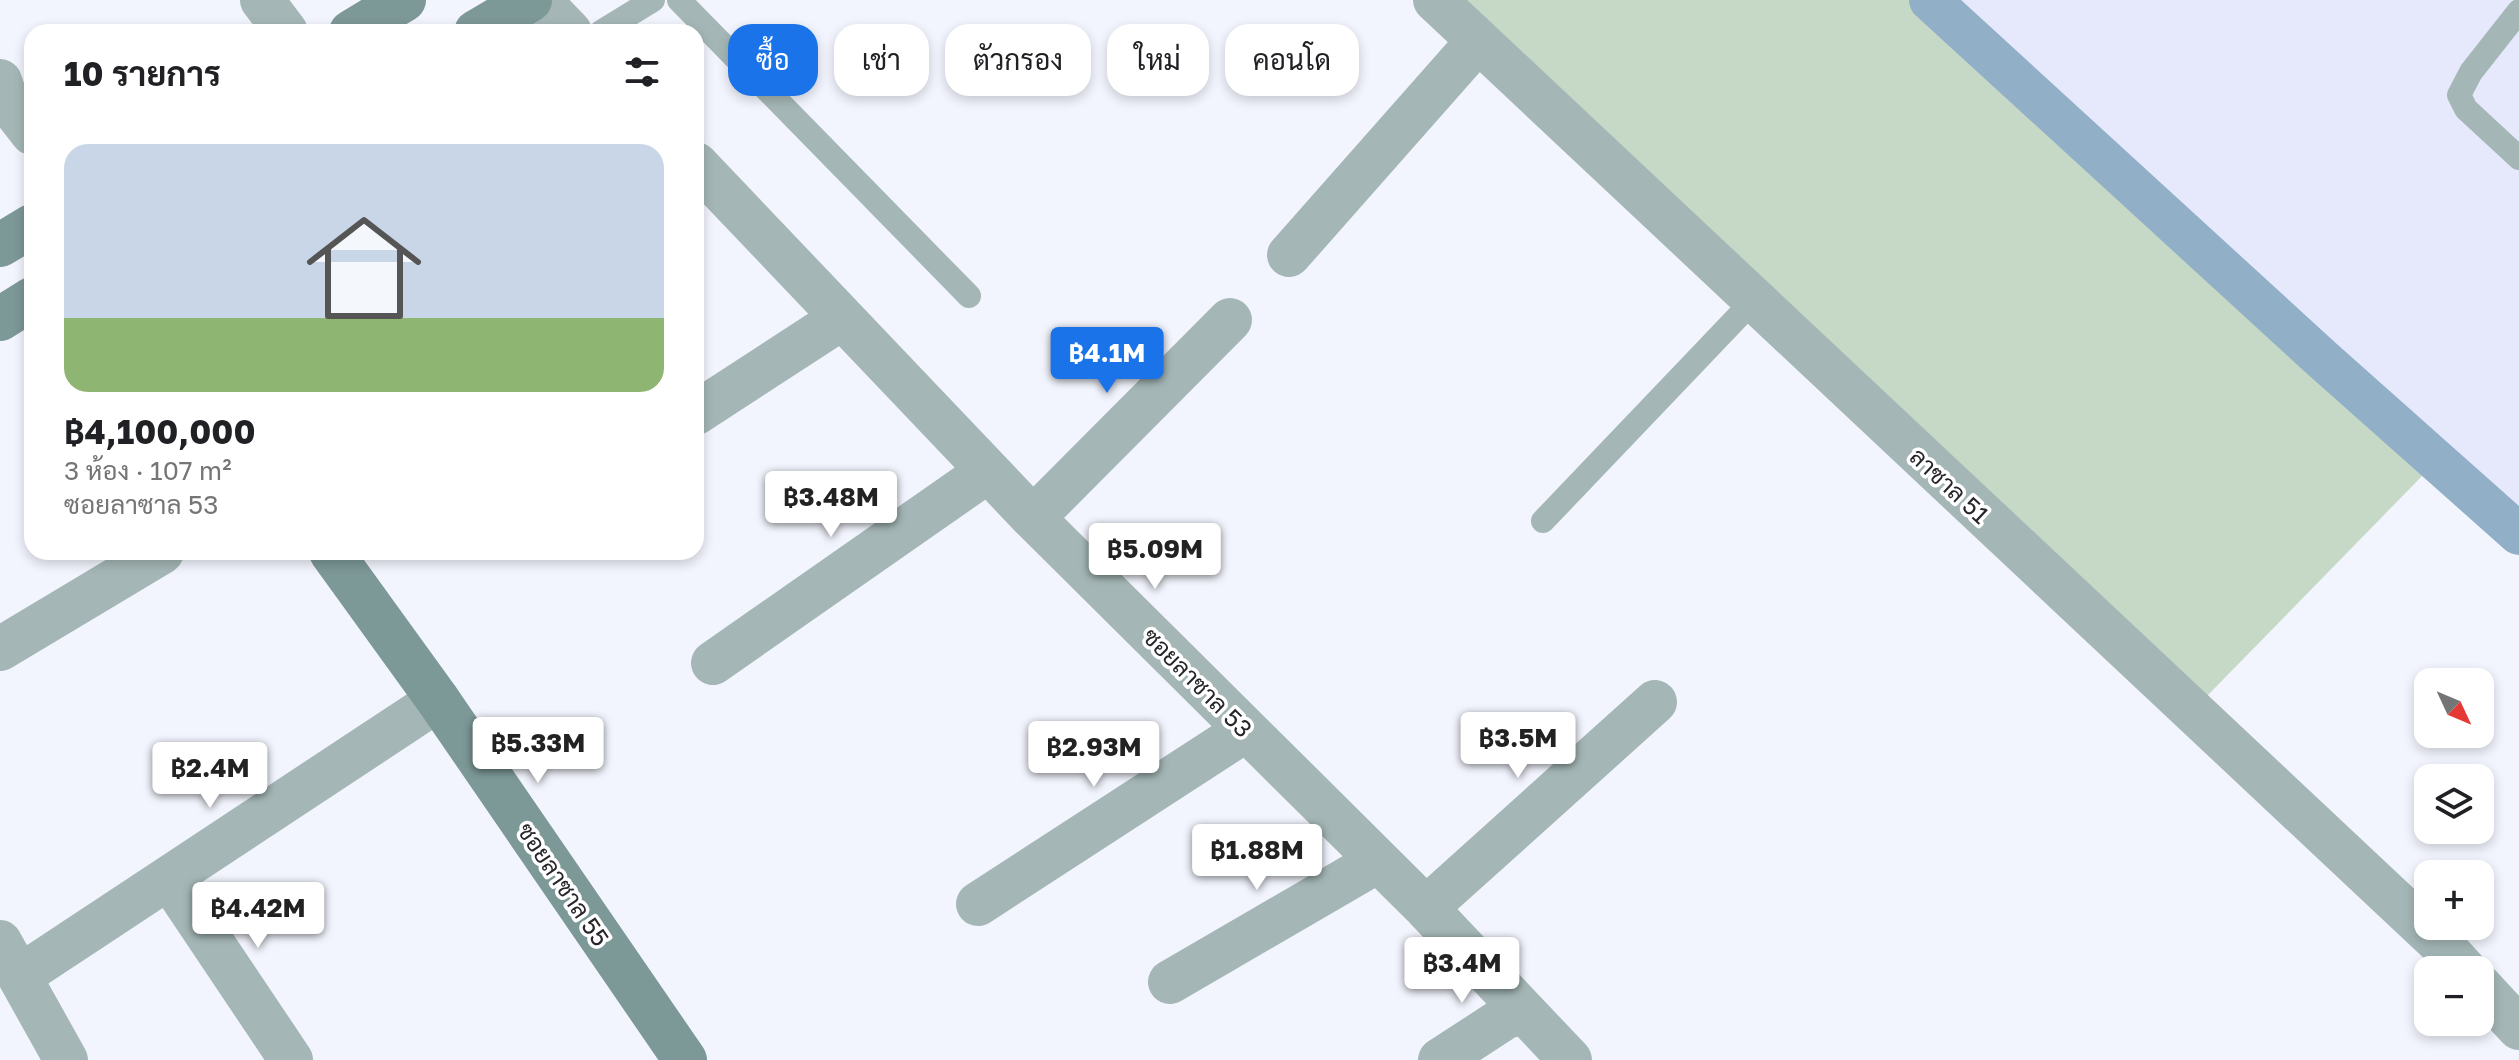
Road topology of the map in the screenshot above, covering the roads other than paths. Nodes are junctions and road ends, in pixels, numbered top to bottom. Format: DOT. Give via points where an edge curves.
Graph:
graph roads {
  1 [pos="262,0"];
  2 [pos="404,0"];
  3 [pos="530,0"];
  4 [pos="539,0"];
  5 [pos="653,0"];
  6 [pos="679,0"];
  7 [pos="1435,0"];
  8 [pos="2519,11"];
  9 [pos="280,24"];
  10 [pos="364,24"];
  11 [pos="490,24"];
  12 [pos="562,24"];
  13 [pos="614,24"];
  14 [pos="703,24"];
  15 [pos="704,26"];
  16 [pos="1478,41"];
  17 [pos="2519,158"];
  18 [pos="704,172"];
  19 [pos="24,231"];
  20 [pos="0,245"];
  21 [pos="1289,255"];
  22 [pos="969,296"];
  23 [pos="1754,300"];
  24 [pos="24,304"];
  25 [pos="842,318"];
  26 [pos="0,319"];
  27 [pos="1230,320"];
  28 [pos="704,408"];
  29 [pos="988,471"];
  30 [pos="1033,518"];
  31 [pos="1543,521"];
  32 [pos="149,560"];
  33 [pos="337,560"];
  34 [pos="0,649"];
  35 [pos="713,663"];
  36 [pos="438,700"];
  37 [pos="1655,702"];
  38 [pos="1246,730"];
  39 [pos="1378,861"];
  40 [pos="169,878"];
  41 [pos="978,904"];
  42 [pos="1426,908"];
  43 [pos="2451,956"];
  44 [pos="10,959"];
  45 [pos="1170,982"];
  46 [pos="2494,1001"];
  47 [pos="1520,1008"];
  48 [pos="2519,1028"];
  49 [pos="66,1060"];
  50 [pos="291,1060"];
  51 [pos="685,1060"];
  52 [pos="1440,1060"];
  53 [pos="1570,1060"];
  1 -- 9 [label="street"];
  2 -- 10 [label="street"];
  3 -- 11 [label="street"];
  4 -- 12 [label="street"];
  5 -- 13 [label="lane"];
  6 -- 14 [label="lane"];
  7 -- 16 [label="street, ลาซาล 51"];
  8 -- 17 [label="lane" via="2459,95 2466,109"];
  15 -- 22 [label="lane"];
  16 -- 21 [label="street"];
  16 -- 23 [label="street, ลาซาล 51"];
  18 -- 25 [label="street, ซอยลาซาล 53"];
  19 -- 20 [label="street"];
  23 -- 31 [label="lane"];
  23 -- 43 [label="street, ลาซาล 51"];
  24 -- 26 [label="street"];
  25 -- 28 [label="street"];
  25 -- 29 [label="street, ซอยลาซาล 53"];
  27 -- 30 [label="street"];
  29 -- 30 [label="street, ซอยลาซาล 53"];
  29 -- 35 [label="street"];
  30 -- 38 [label="street, ซอยลาซาล 53"];
  32 -- 34 [label="street"];
  33 -- 36 [label="street, ซอยลาซาล 55"];
  36 -- 40 [label="street"];
  36 -- 51 [label="street, ซอยลาซาล 55"];
  37 -- 42 [label="street"];
  38 -- 39 [label="street, ซอยลาซาล 53"];
  38 -- 41 [label="street"];
  39 -- 42 [label="street, ซอยลาซาล 53"];
  39 -- 45 [label="street"];
  40 -- 44 [label="street"];
  40 -- 50 [label="street"];
  42 -- 47 [label="street, ซอยลาซาล 53"];
  44 -- 49 [label="street"];
  46 -- 48 [label="street"];
  47 -- 52 [label="street"];
  47 -- 53 [label="street, ซอยลาซาล 53"];
}
